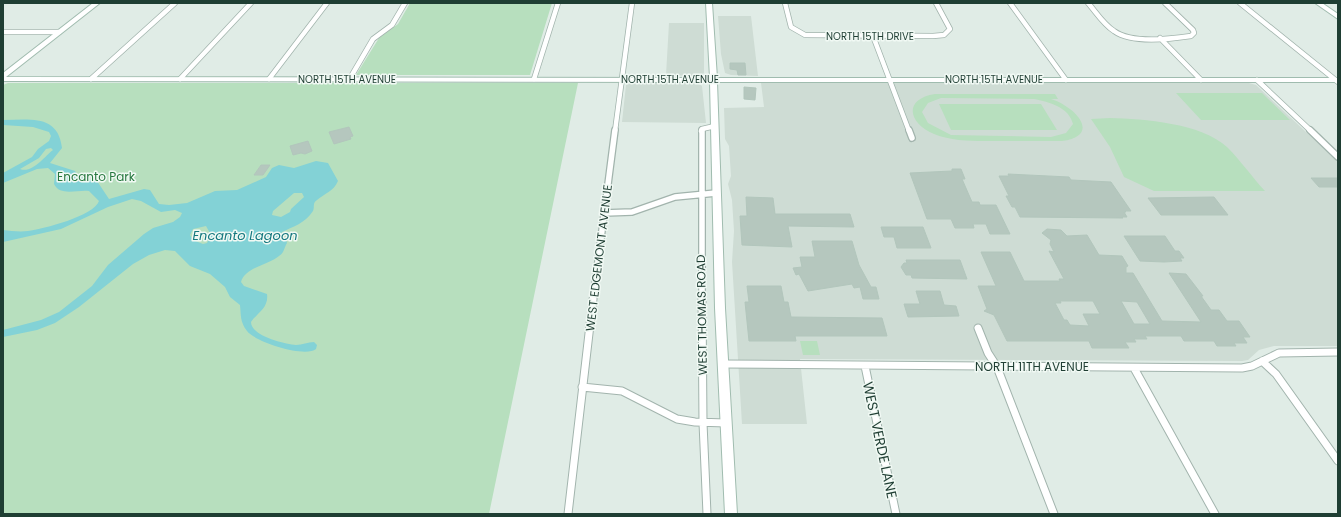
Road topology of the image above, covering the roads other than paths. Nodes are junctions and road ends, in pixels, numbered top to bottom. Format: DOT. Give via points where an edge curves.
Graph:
graph roads {
  1 [pos="97,3"];
  2 [pos="175,3"];
  3 [pos="251,3"];
  4 [pos="327,3"];
  5 [pos="405,3"];
  6 [pos="558,3"];
  7 [pos="632,3"];
  8 [pos="709,3"];
  9 [pos="785,3"];
  10 [pos="936,3"];
  11 [pos="1010,3"];
  12 [pos="1088,3"];
  13 [pos="1165,3"];
  14 [pos="1240,3"];
  15 [pos="1318,3"];
  16 [pos="1338,17"];
  17 [pos="3,32"];
  18 [pos="59,32"];
  19 [pos="873,36"];
  20 [pos="1160,38"];
  21 [pos="3,77"];
  22 [pos="90,79"];
  23 [pos="180,79"];
  24 [pos="269,79"];
  25 [pos="534,79"];
  26 [pos="623,79"];
  27 [pos="713,79"];
  28 [pos="889,79"];
  29 [pos="349,80"];
  30 [pos="1066,80"];
  31 [pos="1201,80"];
  32 [pos="1256,80"];
  33 [pos="1337,81"];
  34 [pos="714,126"];
  35 [pos="912,138"];
  36 [pos="1338,157"];
  37 [pos="716,193"];
  38 [pos="701,194"];
  39 [pos="604,214"];
  40 [pos="978,328"];
  41 [pos="1338,352"];
  42 [pos="1262,361"];
  43 [pos="723,364"];
  44 [pos="865,366"];
  45 [pos="997,366"];
  46 [pos="1134,368"];
  47 [pos="582,388"];
  48 [pos="703,423"];
  49 [pos="726,423"];
  50 [pos="1338,461"];
  51 [pos="568,514"];
  52 [pos="707,514"];
  53 [pos="731,514"];
  54 [pos="896,514"];
  55 [pos="1054,514"];
  56 [pos="1215,514"];
  1 -- 18 [label="street"];
  2 -- 22 [label="street"];
  3 -- 23 [label="street"];
  4 -- 24 [label="street"];
  5 -- 29 [label="street" via="392,25 373,39"];
  6 -- 25 [label="street"];
  7 -- 26 [label="street, WEST EDGEMONT AVENUE"];
  8 -- 27 [label="street, WEST THOMAS ROAD"];
  9 -- 19 [label="street, NORTH 15TH DRIVE" via="789,26 795,32 814,36"];
  10 -- 19 [label="street, NORTH 15TH DRIVE" via="949,26 946,34"];
  11 -- 30 [label="street"];
  12 -- 20 [label="street" via="1110,28 1120,35"];
  13 -- 20 [label="street" via="1194,33 1183,38"];
  14 -- 33 [label="street"];
  15 -- 16 [label="street"];
  17 -- 18 [label="street"];
  18 -- 21 [label="street"];
  19 -- 28 [label="street"];
  20 -- 31 [label="street"];
  21 -- 22 [label="street, NORTH 15TH AVENUE"];
  22 -- 23 [label="street, NORTH 15TH AVENUE"];
  23 -- 24 [label="street, NORTH 15TH AVENUE"];
  24 -- 29 [label="street, NORTH 15TH AVENUE"];
  25 -- 26 [label="street, NORTH 15TH AVENUE"];
  25 -- 29 [label="street, NORTH 15TH AVENUE"];
  26 -- 27 [label="street, NORTH 15TH AVENUE"];
  26 -- 39 [label="street, WEST EDGEMONT AVENUE"];
  27 -- 28 [label="street, NORTH 15TH AVENUE"];
  27 -- 34 [label="street, WEST THOMAS ROAD"];
  28 -- 30 [label="street, NORTH 15TH AVENUE"];
  28 -- 35 [label="street"];
  30 -- 31 [label="street, NORTH 15TH AVENUE"];
  31 -- 32 [label="street, NORTH 15TH AVENUE"];
  32 -- 33 [label="street, NORTH 15TH AVENUE"];
  32 -- 36 [label="street"];
  34 -- 37 [label="street, WEST THOMAS ROAD"];
  34 -- 38 [label="street, WEST THOMAS ROAD" via="702,129 701,132"];
  37 -- 38 [label="street"];
  37 -- 43 [label="street, WEST THOMAS ROAD"];
  38 -- 39 [label="street" via="675,197 632,212"];
  38 -- 48 [label="street, WEST THOMAS ROAD"];
  39 -- 47 [label="street, WEST EDGEMONT AVENUE"];
  40 -- 45 [label="street" via="988,353"];
  41 -- 42 [label="street, NORTH 11TH AVENUE" via="1279,353"];
  42 -- 46 [label="street, NORTH 11TH AVENUE" via="1242,368"];
  42 -- 50 [label="street" via="1276,374"];
  43 -- 44 [label="street, NORTH 11TH AVENUE"];
  43 -- 49 [label="street, WEST THOMAS ROAD"];
  44 -- 45 [label="street, NORTH 11TH AVENUE"];
  44 -- 54 [label="street, WEST VERDE LANE"];
  45 -- 46 [label="street, NORTH 11TH AVENUE"];
  45 -- 55 [label="street"];
  46 -- 56 [label="street"];
  47 -- 48 [label="street" via="609,388 627,393 660,412 678,419"];
  47 -- 51 [label="street, WEST EDGEMONT AVENUE"];
  48 -- 49 [label="street"];
  48 -- 52 [label="street, WEST THOMAS ROAD"];
  49 -- 53 [label="street, WEST THOMAS ROAD"];
}
